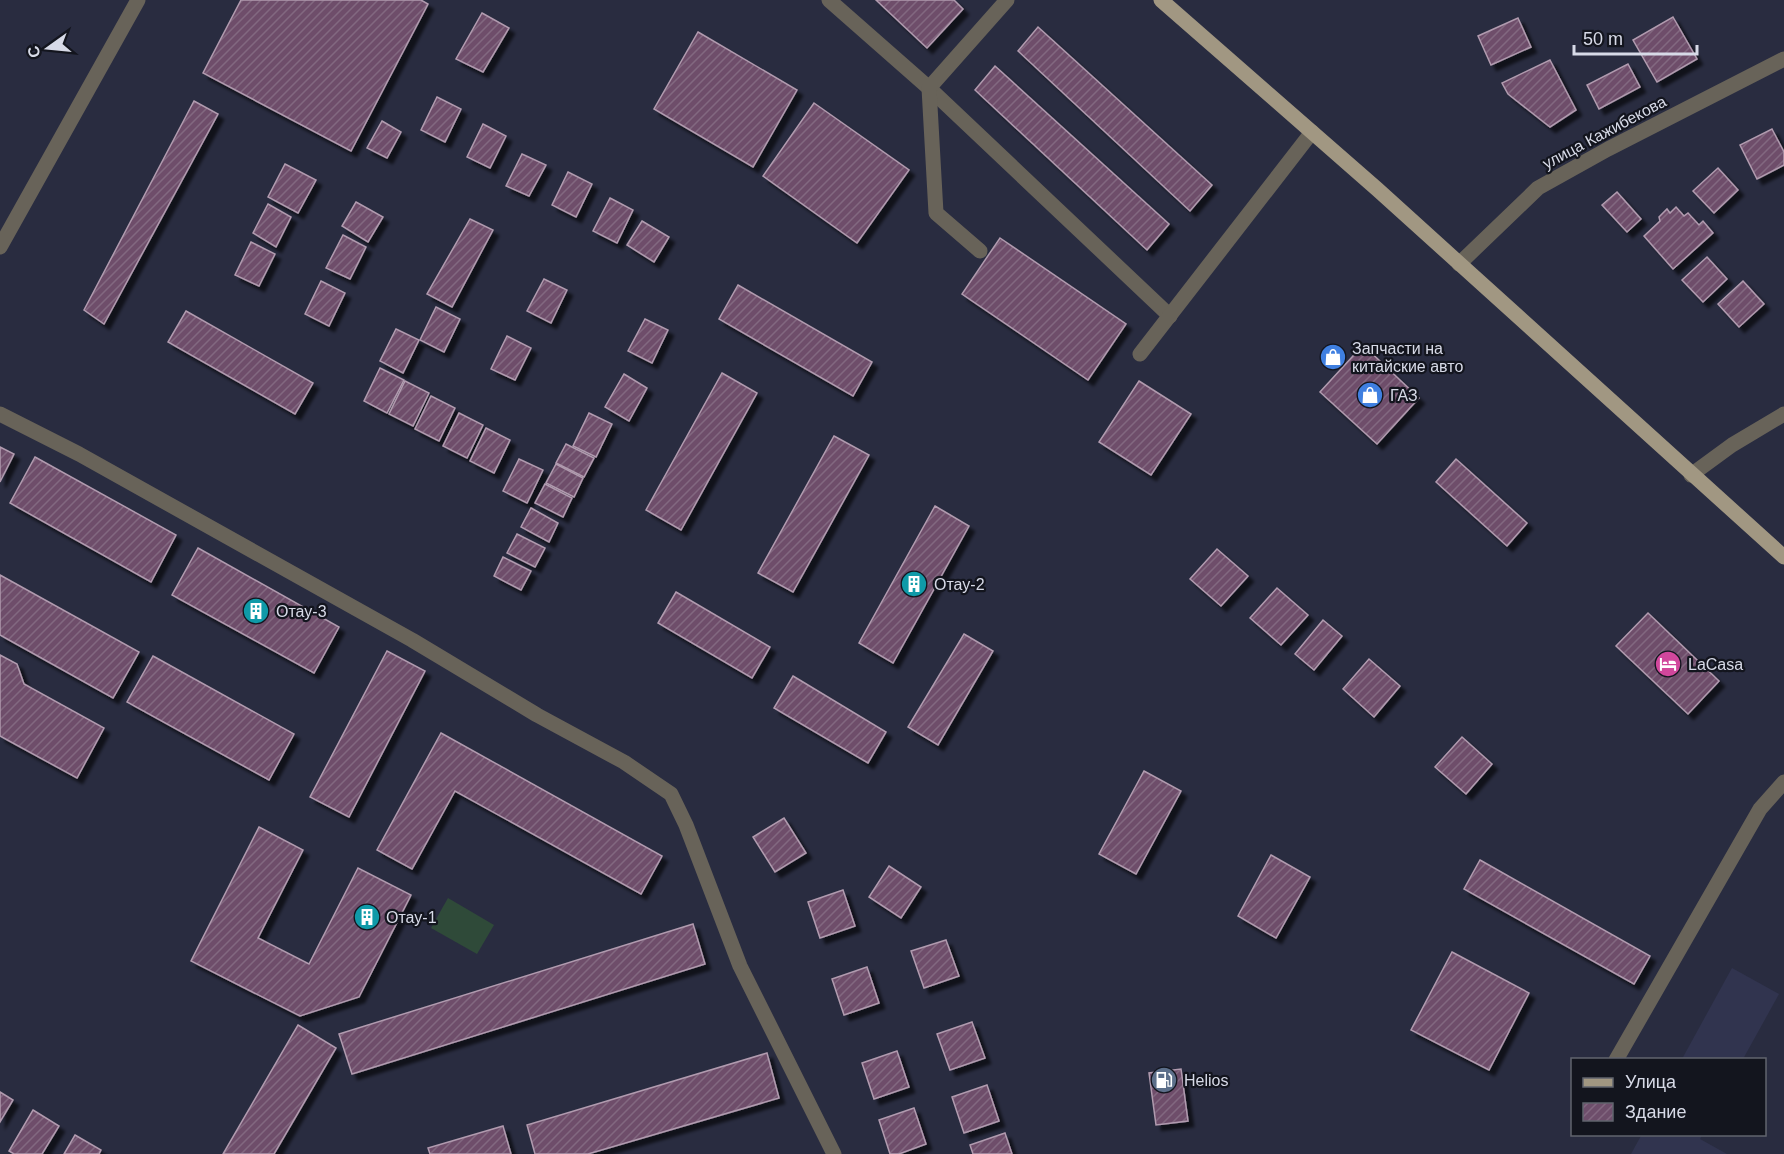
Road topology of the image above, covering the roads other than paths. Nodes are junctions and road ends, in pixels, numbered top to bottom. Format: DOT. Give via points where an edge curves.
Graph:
graph roads {
  1 [pos="138,0"];
  2 [pos="829,0"];
  3 [pos="1007,0"];
  4 [pos="1161,0"];
  5 [pos="1784,59"];
  6 [pos="929,88"];
  7 [pos="1312,132"];
  8 [pos="0,246"];
  9 [pos="980,251"];
  10 [pos="1459,264"];
  11 [pos="1170,316"];
  12 [pos="1140,354"];
  13 [pos="0,414"];
  14 [pos="1784,414"];
  15 [pos="1691,475"];
  16 [pos="1784,557"];
  17 [pos="1784,782"];
  18 [pos="1617,1058"];
  19 [pos="834,1154"];
  1 -- 8 [label="street"];
  2 -- 6 [label="street"];
  3 -- 6 [label="street"];
  4 -- 7 [label="main road"];
  5 -- 10 [label="street, улица Кажибекова" via="1538,188"];
  6 -- 9 [label="street" via="936,213"];
  6 -- 11 [label="street"];
  7 -- 10 [label="main road"];
  7 -- 11 [label="street"];
  10 -- 15 [label="main road"];
  11 -- 12 [label="street"];
  13 -- 19 [label="street" via="412,640 624,762 671,794 740,966"];
  14 -- 15 [label="street"];
  15 -- 16 [label="main road"];
  17 -- 18 [label="street" via="1760,809"];
}
